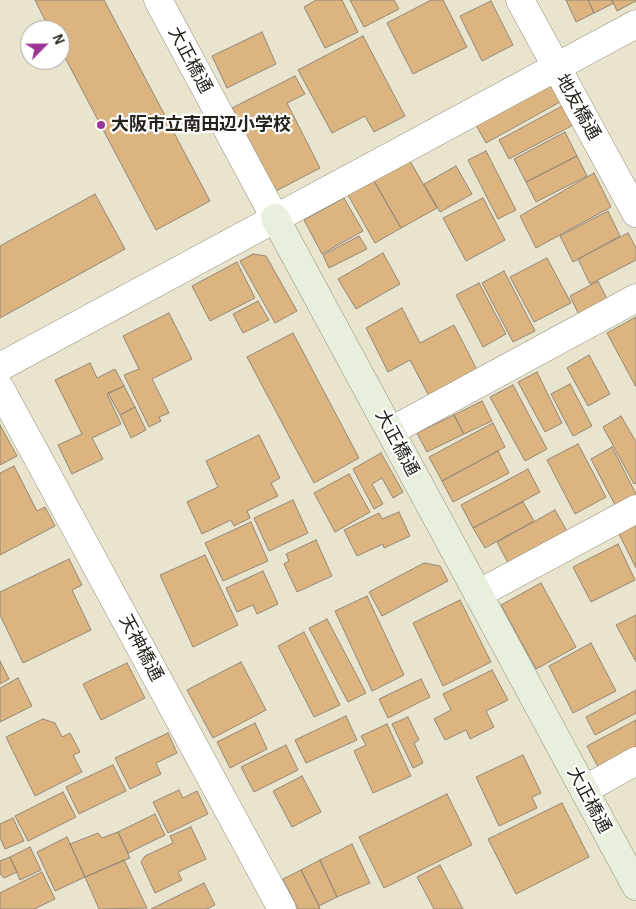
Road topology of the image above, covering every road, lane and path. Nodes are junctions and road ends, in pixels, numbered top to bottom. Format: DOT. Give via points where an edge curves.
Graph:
graph roads {
  1 [pos="158,0"];
  2 [pos="520,0"];
  3 [pos="636,24"];
  4 [pos="556,66"];
  5 [pos="636,213"];
  6 [pos="275,218"];
  7 [pos="636,298"];
  8 [pos="0,367"];
  9 [pos="0,388"];
  10 [pos="391,432"];
  11 [pos="636,509"];
  12 [pos="478,594"];
  13 [pos="636,761"];
  14 [pos="584,790"];
  15 [pos="636,886"];
  16 [pos="282,909"];
  1 -- 6 [label="street, 大正橋通"];
  2 -- 4 [label="street, 地友橋通"];
  3 -- 4 [label="street"];
  4 -- 5 [label="street, 地友橋通"];
  4 -- 6 [label="street"];
  6 -- 8 [label="street"];
  6 -- 10 [label="street, 大正橋通"];
  7 -- 10 [label="street"];
  9 -- 16 [label="street, 天神橋通"];
  10 -- 12 [label="street, 大正橋通"];
  11 -- 12 [label="street"];
  12 -- 14 [label="street, 大正橋通"];
  13 -- 14 [label="street"];
  14 -- 15 [label="street, 大正橋通"];
}
